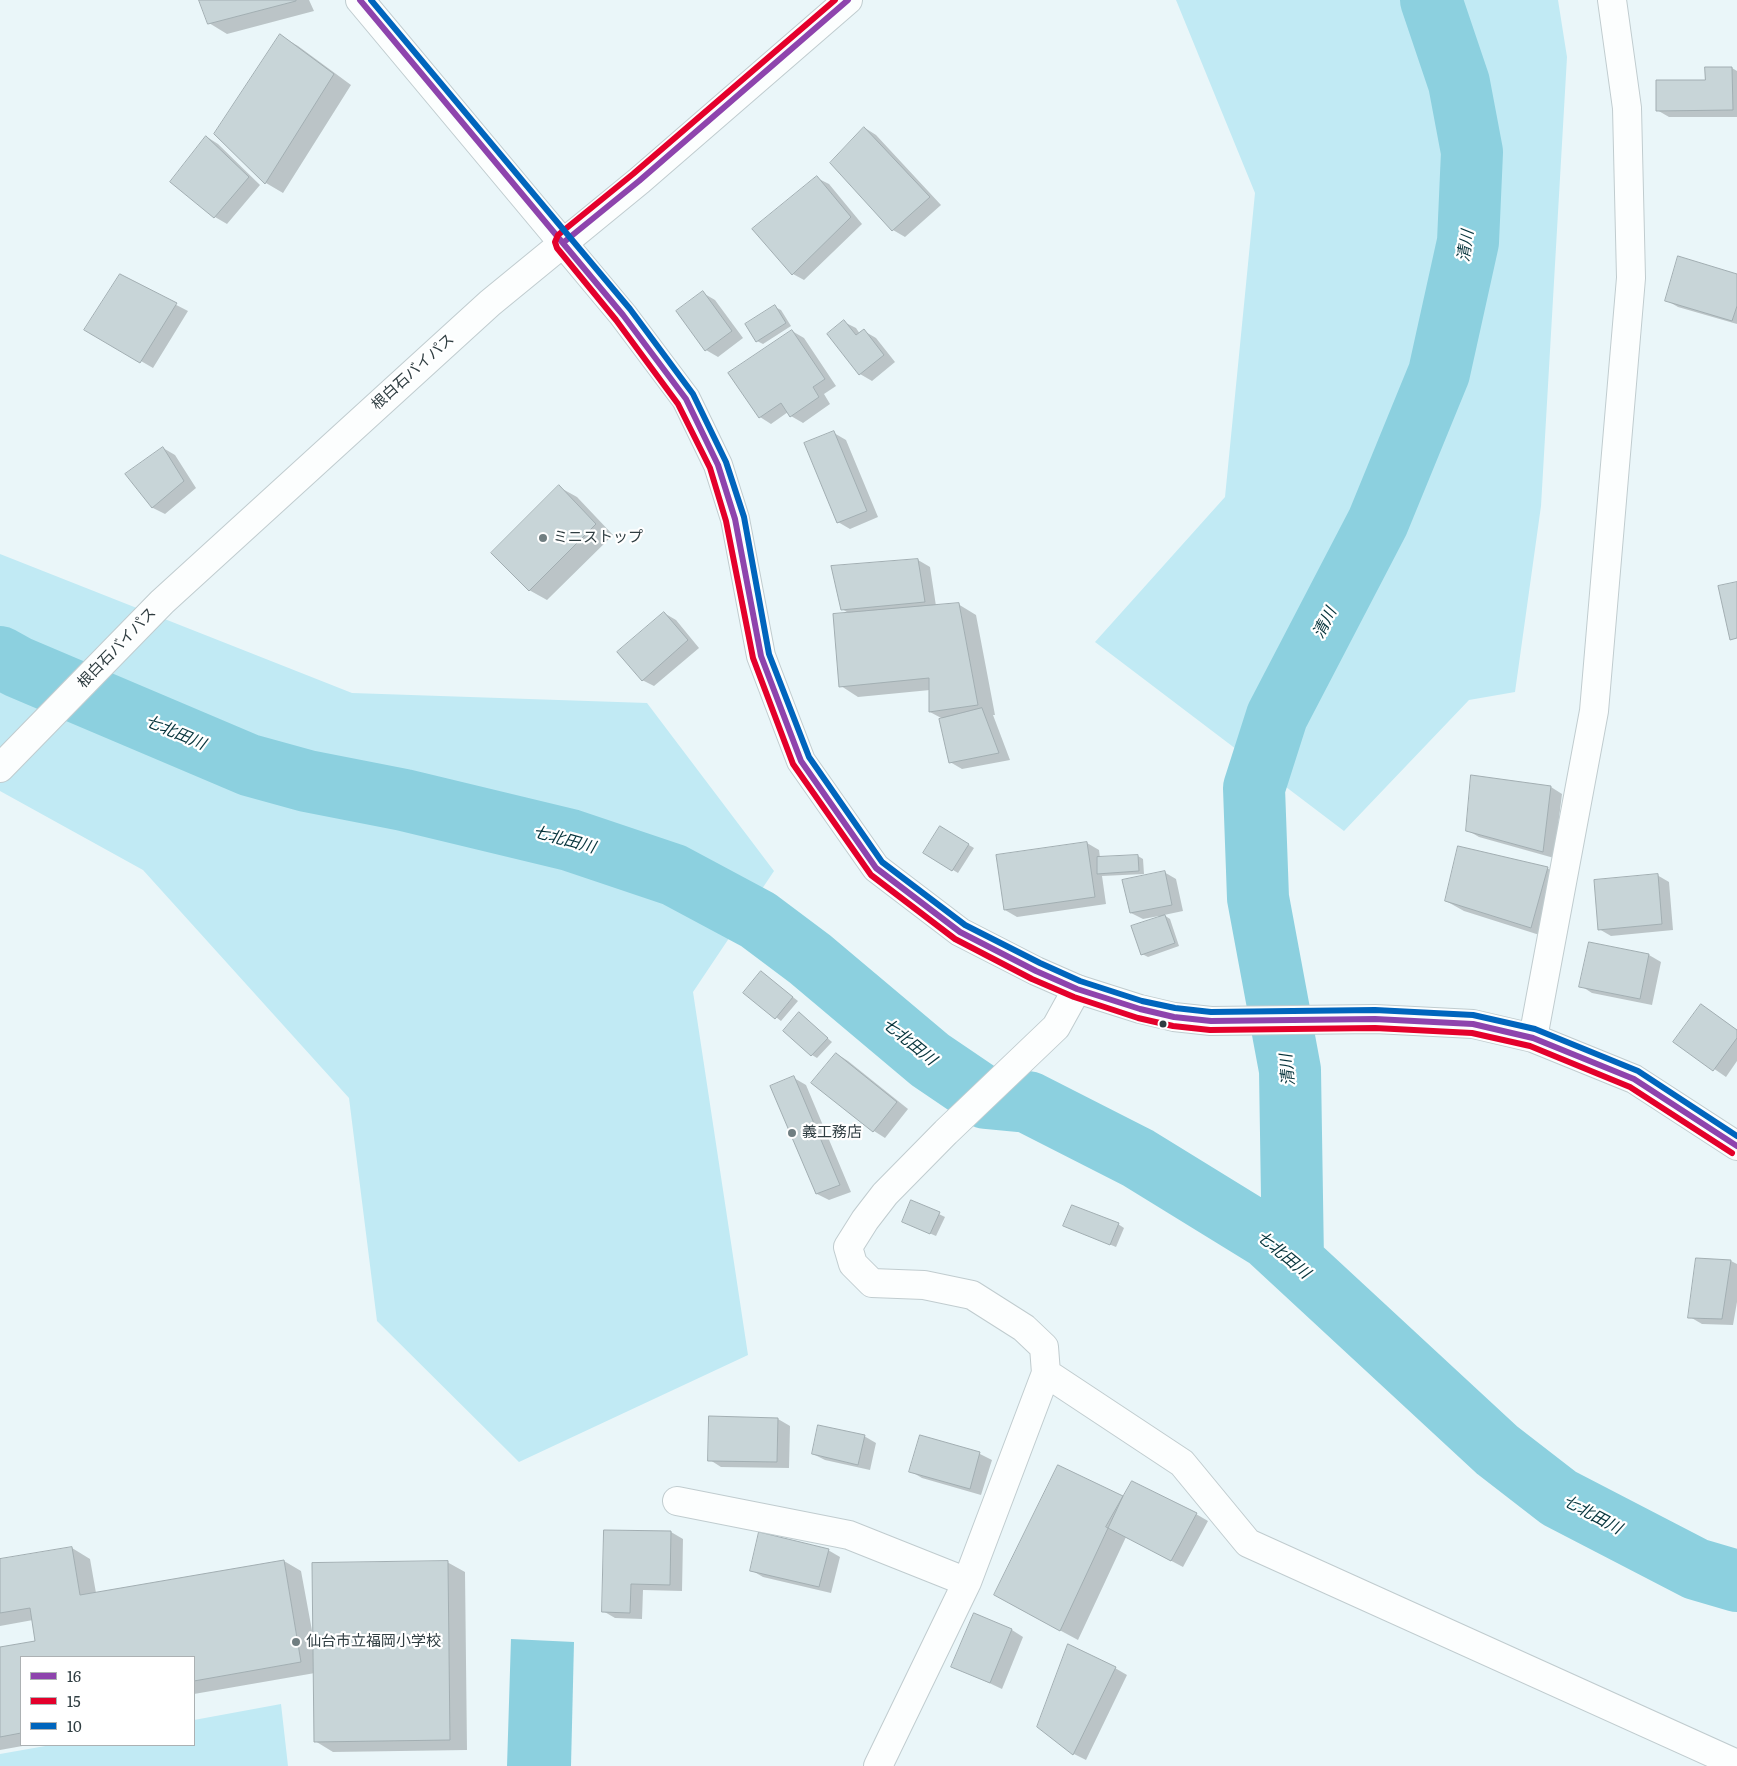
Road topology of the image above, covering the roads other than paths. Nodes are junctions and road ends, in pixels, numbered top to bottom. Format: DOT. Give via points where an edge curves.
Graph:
graph roads {
  1 [pos="360,0"];
  2 [pos="848,0"];
  3 [pos="1612,0"];
  4 [pos="564,242"];
  5 [pos="0,768"];
  6 [pos="1078,989"];
  7 [pos="1533,1038"];
  8 [pos="1737,1146"];
  9 [pos="1046,1373"];
  10 [pos="678,1501"];
  11 [pos="967,1582"];
  12 [pos="1737,1764"];
  13 [pos="878,1766"];
  1 -- 4 [label="main road"];
  2 -- 4 [label="main road, 根白石バイパス"];
  3 -- 7 [label="main road" via="1627,108 1631,278 1594,711"];
  4 -- 5 [label="main road, 根白石バイパス" via="490,303 162,602"];
  4 -- 6 [label="main road" via="624,315 686,399 718,465 735,519 761,656 801,761 876,868 960,932"];
  6 -- 7 [label="main road" via="1140,1009 1211,1021 1374,1019 1472,1024"];
  6 -- 9 [label="main road" via="1056,1027 885,1194 848,1247 853,1264 872,1283 924,1286 972,1295 1024,1328 1044,1347"];
  7 -- 8 [label="main road" via="1634,1079"];
  9 -- 11 [label="main road"];
  9 -- 12 [label="main road" via="1182,1463 1248,1543"];
  10 -- 11 [label="main road" via="849,1535"];
  11 -- 13 [label="main road"];
}
